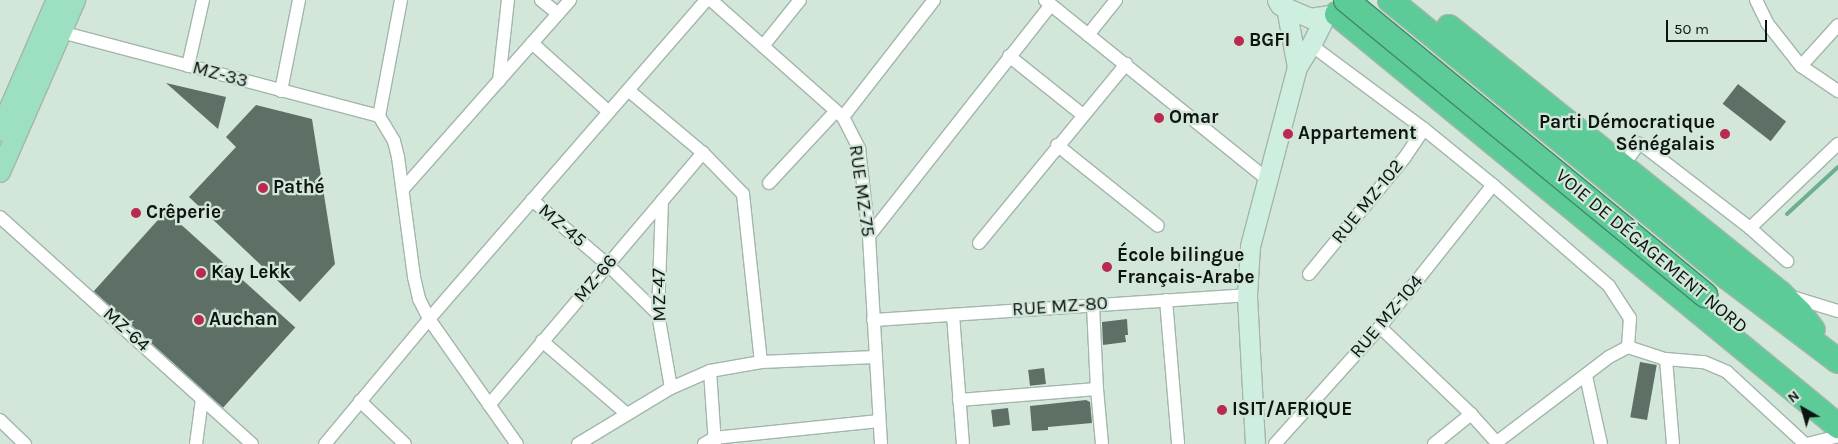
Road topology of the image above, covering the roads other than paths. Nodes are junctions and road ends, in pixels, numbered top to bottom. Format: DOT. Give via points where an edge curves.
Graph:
graph roads {
  1 [pos="57,0"];
  2 [pos="75,0"];
  3 [pos="203,0"];
  4 [pos="299,0"];
  5 [pos="401,0"];
  6 [pos="508,0"];
  7 [pos="540,0"];
  8 [pos="570,0"];
  9 [pos="706,0"];
  10 [pos="711,0"];
  11 [pos="800,0"];
  12 [pos="934,0"];
  13 [pos="1116,0"];
  14 [pos="1390,0"];
  15 [pos="1415,0"];
  16 [pos="1756,0"];
  17 [pos="1048,2"];
  18 [pos="1281,4"];
  19 [pos="1340,7"];
  20 [pos="558,14"];
  21 [pos="1838,25"];
  22 [pos="61,32"];
  23 [pos="1088,35"];
  24 [pos="532,43"];
  25 [pos="1311,45"];
  26 [pos="763,46"];
  27 [pos="1009,56"];
  28 [pos="1126,64"];
  29 [pos="188,66"];
  30 [pos="1801,66"];
  31 [pos="1297,67"];
  32 [pos="499,81"];
  33 [pos="628,90"];
  34 [pos="281,91"];
  35 [pos="1838,91"];
  36 [pos="609,112"];
  37 [pos="840,114"];
  38 [pos="1083,115"];
  39 [pos="378,116"];
  40 [pos="1424,129"];
  41 [pos="0,131"];
  42 [pos="1838,144"];
  43 [pos="1057,145"];
  44 [pos="703,153"];
  45 [pos="1622,166"];
  46 [pos="0,172"];
  47 [pos="1267,179"];
  48 [pos="769,183"];
  49 [pos="1493,185"];
  50 [pos="403,189"];
  51 [pos="532,200"];
  52 [pos="662,201"];
  53 [pos="0,217"];
  54 [pos="1158,226"];
  55 [pos="1750,228"];
  56 [pos="868,236"];
  57 [pos="979,243"];
  58 [pos="1787,261"];
  59 [pos="608,265"];
  60 [pos="1309,274"];
  61 [pos="1780,292"];
  62 [pos="1247,295"];
  63 [pos="1166,300"];
  64 [pos="1093,305"];
  65 [pos="1838,311"];
  66 [pos="658,314"];
  67 [pos="953,314"];
  68 [pos="429,319"];
  69 [pos="873,320"];
  70 [pos="1380,327"];
  71 [pos="542,341"];
  72 [pos="1628,347"];
  73 [pos="875,357"];
  74 [pos="1835,358"];
  75 [pos="1666,359"];
  76 [pos="761,362"];
  77 [pos="710,372"];
  78 [pos="1586,376"];
  79 [pos="671,388"];
  80 [pos="1097,389"];
  81 [pos="202,399"];
  82 [pos="959,400"];
  83 [pos="360,401"];
  84 [pos="489,405"];
  85 [pos="1838,411"];
  86 [pos="627,414"];
  87 [pos="1471,414"];
  88 [pos="0,420"];
  89 [pos="879,421"];
  90 [pos="1838,426"];
  91 [pos="1838,436"];
  92 [pos="711,442"];
  93 [pos="1670,442"];
  94 [pos="1498,443"];
  95 [pos="24,444"];
  96 [pos="196,444"];
  97 [pos="252,444"];
  98 [pos="325,444"];
  99 [pos="405,444"];
  100 [pos="517,444"];
  101 [pos="578,444"];
  102 [pos="881,444"];
  103 [pos="963,444"];
  104 [pos="1102,444"];
  105 [pos="1178,444"];
  106 [pos="1255,444"];
  107 [pos="1275,444"];
  108 [pos="1434,444"];
  109 [pos="1601,444"];
  110 [pos="1806,444"];
  1 -- 41 [label="main road"];
  2 -- 22 [label="main road"];
  3 -- 29 [label="street"];
  4 -- 34 [label="street"];
  5 -- 39 [label="street"];
  6 -- 32 [label="street"];
  7 -- 20 [label="street"];
  8 -- 20 [label="street"];
  9 -- 33 [label="street"];
  10 -- 26 [label="street, RUE MZ-75"];
  11 -- 26 [label="street"];
  12 -- 37 [label="street"];
  13 -- 23 [label="street"];
  14 -- 74 [label="highway, VOIE DE DÉGAGEMENT NORD" via="1727,277"];
  15 -- 45 [label="highway"];
  16 -- 30 [label="street" via="1767,23"];
  17 -- 23 [label="street"];
  17 -- 27 [label="street"];
  18 -- 19 [label="street" via="1310,18"];
  18 -- 31 [label="street"];
  19 -- 25 [label="street"];
  19 -- 85 [label="highway, VOIE DE DÉGAGEMENT NORD, bridge" via="1704,296"];
  19 -- 90 [label="highway"];
  20 -- 24 [label="street"];
  21 -- 30 [label="street"];
  22 -- 29 [label="street, MZ-33"];
  22 -- 46 [label="main road"];
  23 -- 28 [label="street"];
  24 -- 32 [label="street"];
  24 -- 36 [label="street"];
  25 -- 31 [label="street"];
  25 -- 40 [label="street"];
  26 -- 37 [label="street, RUE MZ-75"];
  27 -- 38 [label="street"];
  27 -- 56 [label="street"];
  28 -- 38 [label="street"];
  28 -- 47 [label="street"];
  29 -- 34 [label="street, MZ-33"];
  30 -- 35 [label="street"];
  31 -- 47 [label="street"];
  32 -- 50 [label="street"];
  33 -- 36 [label="street"];
  33 -- 44 [label="street"];
  34 -- 39 [label="street, MZ-33"];
  36 -- 51 [label="street"];
  37 -- 48 [label="street"];
  37 -- 56 [label="street, RUE MZ-75" via="859,149"];
  38 -- 43 [label="street"];
  39 -- 50 [label="street" via="394,141"];
  40 -- 49 [label="street"];
  40 -- 60 [label="street, RUE MZ-102" via="1405,157"];
  42 -- 55 [label="street"];
  43 -- 54 [label="street"];
  43 -- 57 [label="street"];
  44 -- 52 [label="street, MZ-66"];
  44 -- 76 [label="street" via="742,194"];
  45 -- 55 [label="street" via="1639,144"];
  45 -- 61 [label="highway"];
  47 -- 62 [label="street" via="1250,246"];
  49 -- 70 [label="street, RUE MZ-104"];
  49 -- 72 [label="street" via="1609,286 1630,318"];
  50 -- 68 [label="street" via="414,277 419,299"];
  51 -- 59 [label="street, MZ-45"];
  51 -- 68 [label="street"];
  52 -- 59 [label="street, MZ-66"];
  52 -- 66 [label="street, MZ-47"];
  53 -- 81 [label="street, MZ-64"];
  55 -- 58 [label="street"];
  56 -- 69 [label="street, RUE MZ-75"];
  59 -- 66 [label="street, MZ-45"];
  59 -- 71 [label="street, MZ-66"];
  61 -- 65 [label="street"];
  61 -- 74 [label="highway"];
  62 -- 63 [label="street, RUE MZ-80"];
  62 -- 106 [label="street"];
  63 -- 64 [label="street, RUE MZ-80"];
  63 -- 105 [label="street"];
  64 -- 67 [label="street, RUE MZ-80"];
  64 -- 80 [label="street"];
  66 -- 79 [label="street, MZ-47"];
  67 -- 69 [label="street, RUE MZ-80"];
  67 -- 82 [label="street"];
  68 -- 83 [label="street"];
  68 -- 84 [label="street"];
  69 -- 73 [label="street, RUE MZ-75"];
  70 -- 87 [label="street"];
  70 -- 107 [label="street, RUE MZ-104"];
  71 -- 84 [label="street, MZ-66"];
  71 -- 86 [label="street"];
  72 -- 75 [label="street"];
  72 -- 78 [label="street" via="1618,350"];
  73 -- 76 [label="street"];
  73 -- 89 [label="street, RUE MZ-75"];
  75 -- 93 [label="street"];
  75 -- 110 [label="street" via="1704,362 1727,372"];
  76 -- 77 [label="street"];
  77 -- 79 [label="street"];
  77 -- 92 [label="street"];
  78 -- 94 [label="street"];
  78 -- 109 [label="street"];
  79 -- 86 [label="street"];
  80 -- 82 [label="street"];
  80 -- 104 [label="street"];
  81 -- 96 [label="street"];
  81 -- 97 [label="street, MZ-64"];
  82 -- 103 [label="street"];
  83 -- 98 [label="street"];
  83 -- 99 [label="street"];
  84 -- 100 [label="street"];
  86 -- 101 [label="street"];
  87 -- 94 [label="street"];
  87 -- 108 [label="street"];
  88 -- 95 [label="street"];
  89 -- 92 [label="street"];
  89 -- 102 [label="street, RUE MZ-75"];
  91 -- 110 [label="street"];
}
